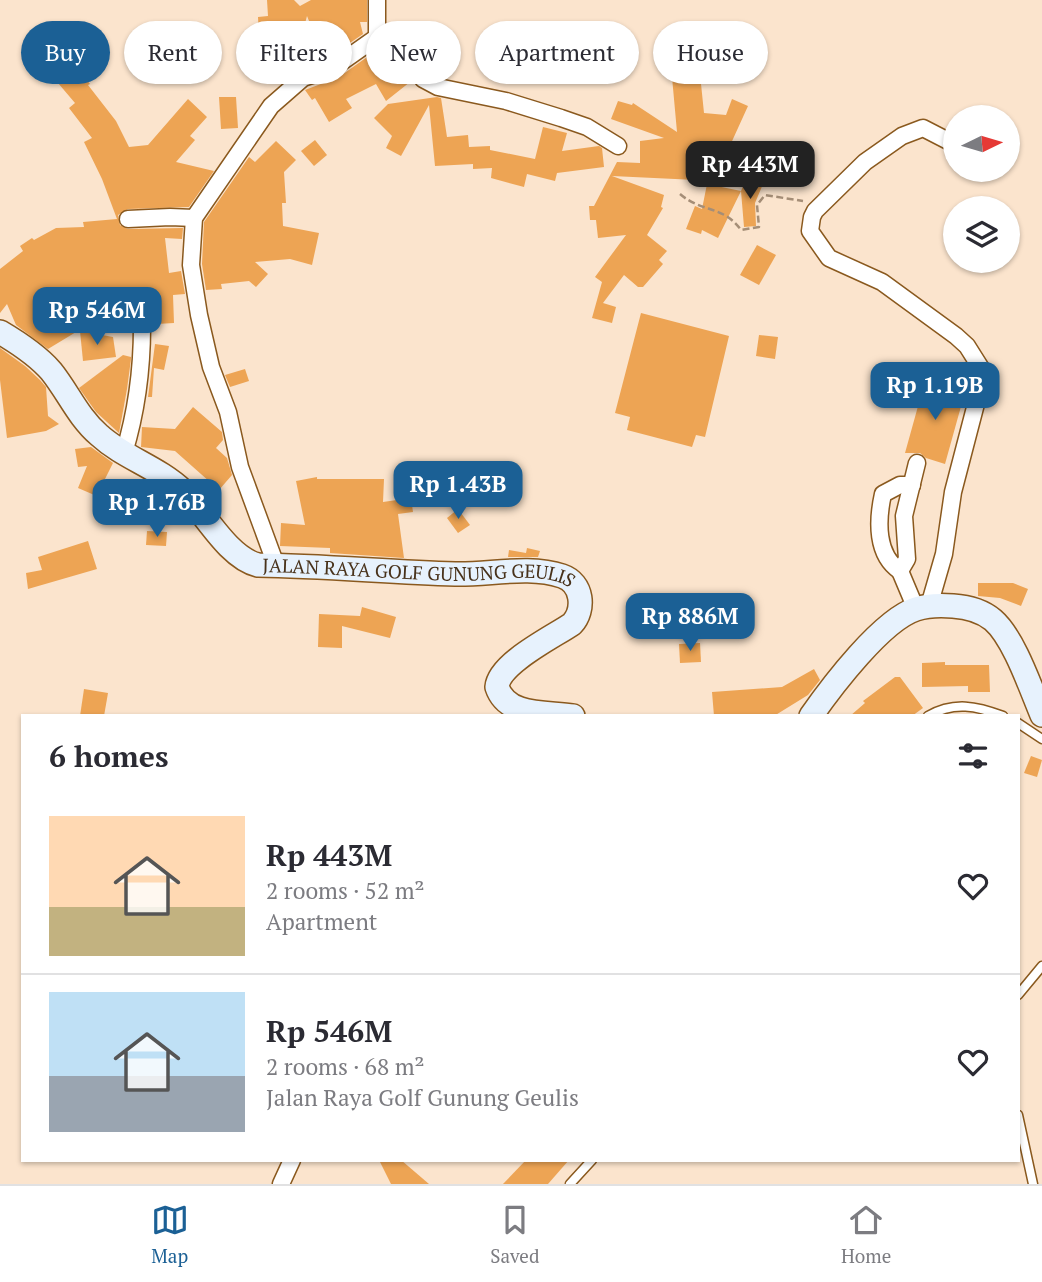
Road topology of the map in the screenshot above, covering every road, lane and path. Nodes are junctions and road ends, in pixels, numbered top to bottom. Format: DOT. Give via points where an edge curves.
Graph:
graph roads {
  1 [pos="377,0"];
  2 [pos="377,21"];
  3 [pos="366,46"];
  4 [pos="432,84"];
  5 [pos="943,138"];
  6 [pos="618,146"];
  7 [pos="680,194"];
  8 [pos="820,206"];
  9 [pos="194,218"];
  10 [pos="128,219"];
  11 [pos="142,327"];
  12 [pos="0,332"];
  13 [pos="124,453"];
  14 [pos="917,463"];
  15 [pos="912,485"];
  16 [pos="878,517"];
  17 [pos="906,535"];
  18 [pos="276,565"];
  19 [pos="900,571"];
  20 [pos="923,608"];
  21 [pos="556,714"];
  22 [pos="812,714"];
  23 [pos="932,714"];
  24 [pos="998,714"];
  25 [pos="1042,715"];
  26 [pos="1020,724"];
  27 [pos="1042,739"];
  28 [pos="1042,966"];
  29 [pos="1020,993"];
  30 [pos="1020,1124"];
  31 [pos="291,1162"];
  32 [pos="590,1162"];
  33 [pos="578,1176"];
  34 [pos="281,1184"];
  35 [pos="570,1184"];
  36 [pos="584,1184"];
  37 [pos="1033,1184"];
  1 -- 2 [label="street"];
  3 -- 9 [label="street" via="333,68 303,78 280,96"];
  4 -- 6 [label="street" via="561,118"];
  5 -- 8 [label="street" via="923,128 901,136 865,162"];
  7 -- 8 [label="path" via="690,203 732,217 741,230 759,227 757,205 765,195"];
  8 -- 20 [label="street" via="810,231 829,258 882,282 956,336 984,373 953,492 944,554"];
  9 -- 10 [label="street"];
  9 -- 18 [label="street" via="191,265 205,341 240,467"];
  11 -- 13 [label="street" via="135,417"];
  12 -- 13 [label="main road, JALAN RAYA GOLF GUNUNG GEULIS" via="50,371 91,428"];
  13 -- 18 [label="main road, JALAN RAYA GOLF GUNUNG GEULIS" via="176,485 244,559"];
  14 -- 15 [label="street"];
  15 -- 16 [label="street" via="900,485 883,494"];
  15 -- 17 [label="street" via="904,516"];
  16 -- 17 [label="street" via="897,525"];
  16 -- 19 [label="street" via="889,564"];
  17 -- 19 [label="street" via="907,559"];
  18 -- 21 [label="main road, JALAN RAYA GOLF GUNUNG GEULIS" via="562,576 577,588 578,617 512,664 497,687 509,705"];
  19 -- 20 [label="street"];
  20 -- 22 [label="main road" via="901,616 870,644"];
  20 -- 25 [label="main road" via="967,607 995,622 1016,654"];
  23 -- 24 [label="lane" via="962,706"];
  26 -- 27 [label="lane"];
  28 -- 29 [label="lane"];
  30 -- 37 [label="lane"];
  31 -- 34 [label="street"];
  32 -- 33 [label="lane"];
  33 -- 35 [label="lane"];
  33 -- 36 [label="lane"];
}
